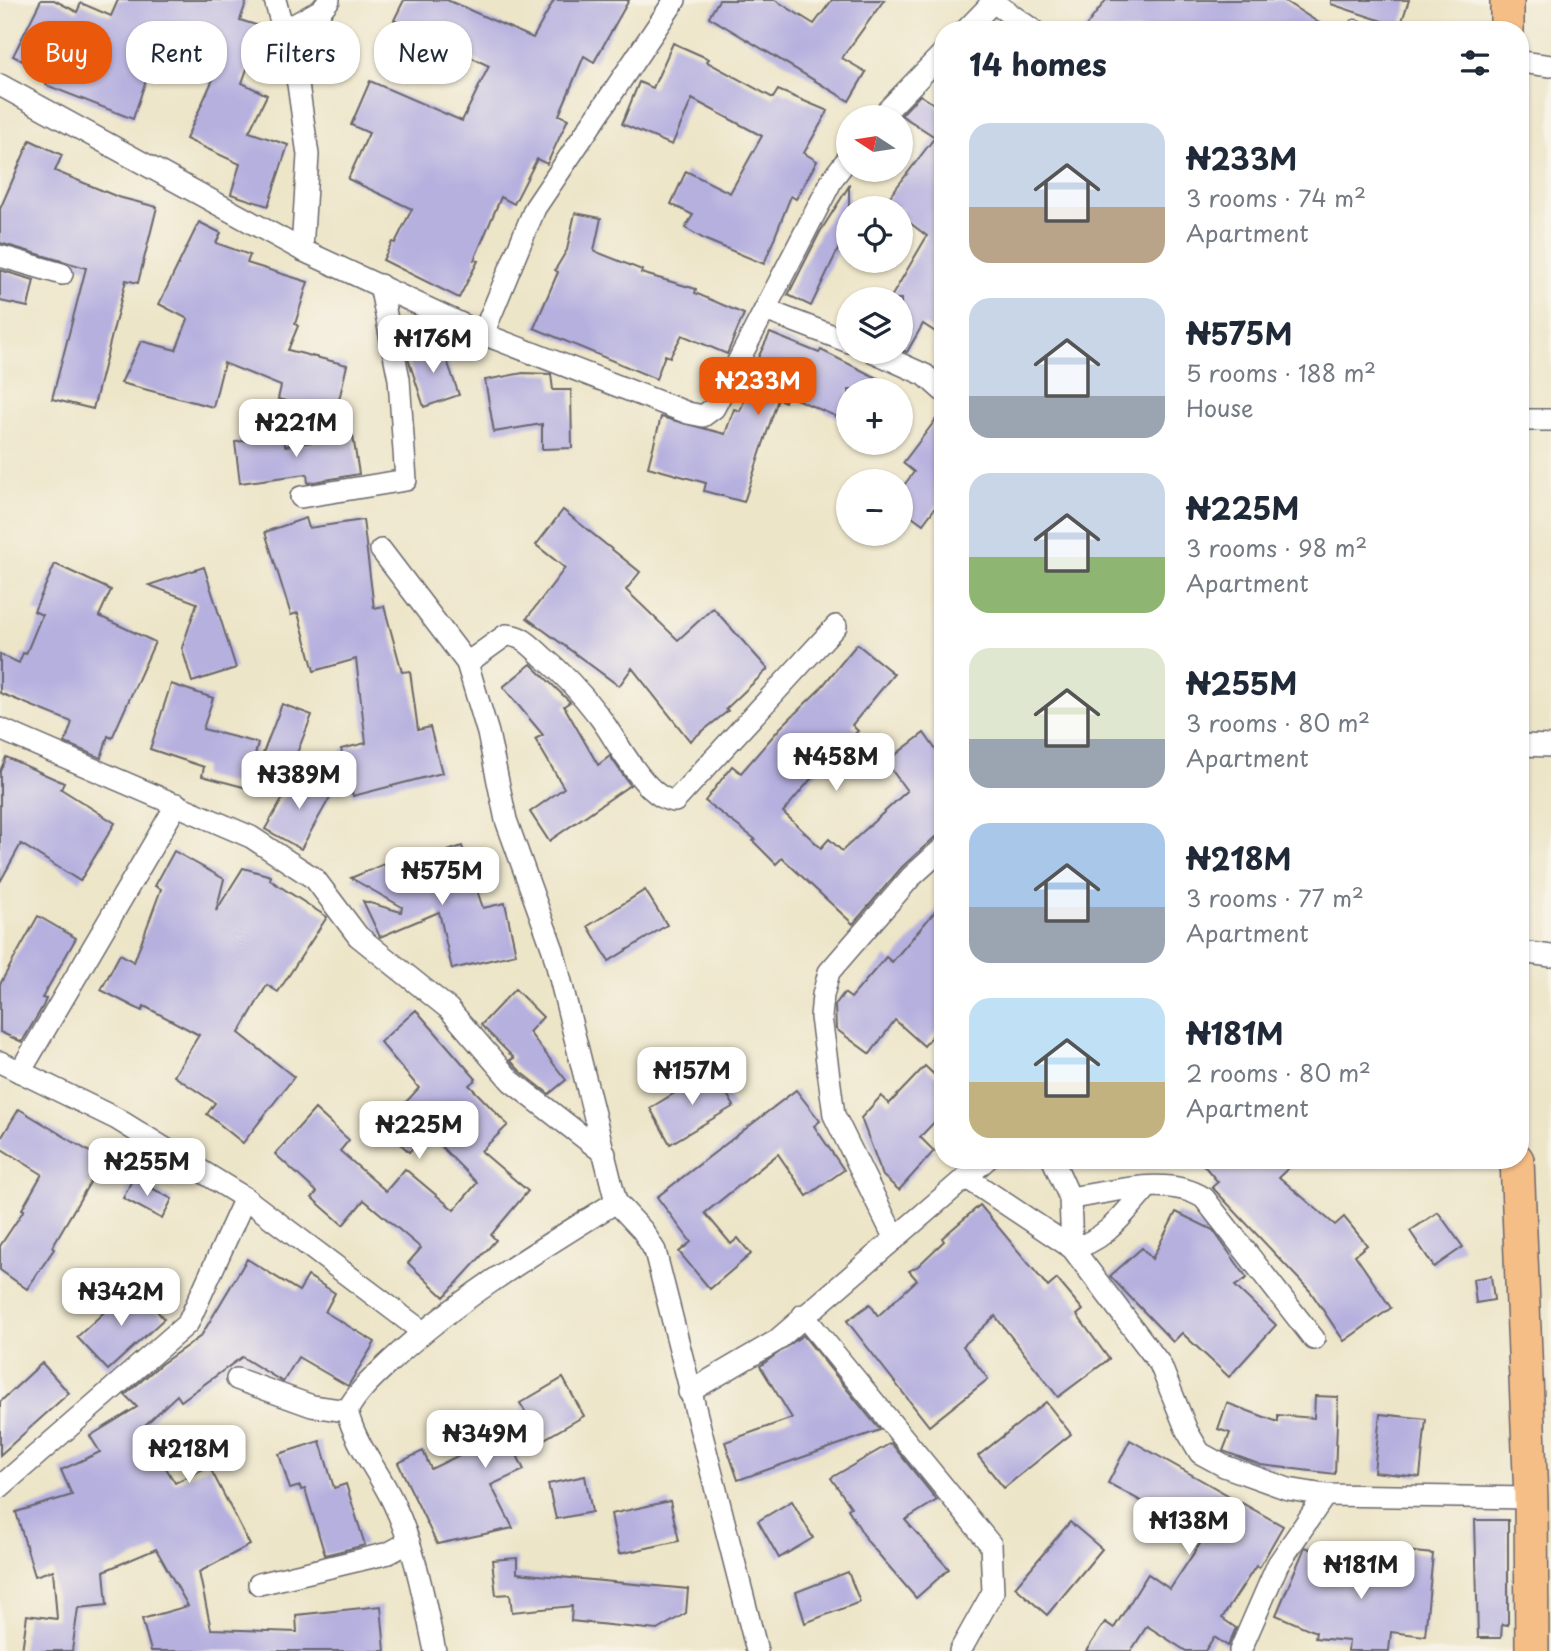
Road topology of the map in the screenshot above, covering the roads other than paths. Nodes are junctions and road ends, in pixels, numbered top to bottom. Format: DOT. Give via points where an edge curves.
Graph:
graph roads {
  1 [pos="275,0"];
  2 [pos="329,0"];
  3 [pos="675,0"];
  4 [pos="1507,0"];
  5 [pos="992,1"];
  6 [pos="282,21"];
  7 [pos="301,21"];
  8 [pos="974,21"];
  9 [pos="1020,21"];
  10 [pos="1507,21"];
  11 [pos="934,62"];
  12 [pos="1529,63"];
  13 [pos="1551,66"];
  14 [pos="298,84"];
  15 [pos="0,85"];
  16 [pos="893,105"];
  17 [pos="836,174"];
  18 [pos="302,250"];
  19 [pos="0,257"];
  20 [pos="62,274"];
  21 [pos="380,285"];
  22 [pos="765,310"];
  23 [pos="483,334"];
  24 [pos="836,337"];
  25 [pos="902,364"];
  26 [pos="934,384"];
  27 [pos="1529,420"];
  28 [pos="1551,420"];
  29 [pos="301,497"];
  30 [pos="381,550"];
  31 [pos="836,626"];
  32 [pos="467,663"];
  33 [pos="0,729"];
  34 [pos="1529,745"];
  35 [pos="1551,746"];
  36 [pos="177,804"];
  37 [pos="934,856"];
  38 [pos="1529,953"];
  39 [pos="1551,956"];
  40 [pos="0,1062"];
  41 [pos="20,1072"];
  42 [pos="604,1154"];
  43 [pos="976,1169"];
  44 [pos="1057,1169"];
  45 [pos="1517,1169"];
  46 [pos="967,1178"];
  47 [pos="1147,1188"];
  48 [pos="245,1198"];
  49 [pos="1070,1198"];
  50 [pos="616,1202"];
  51 [pos="895,1239"];
  52 [pos="1072,1248"];
  53 [pos="803,1315"];
  54 [pos="423,1332"];
  55 [pos="1314,1339"];
  56 [pos="237,1379"];
  57 [pos="689,1392"];
  58 [pos="348,1411"];
  59 [pos="0,1487"];
  60 [pos="1325,1495"];
  61 [pos="1531,1498"];
  62 [pos="409,1542"];
  63 [pos="259,1584"];
  64 [pos="435,1651"];
  65 [pos="757,1651"];
  66 [pos="960,1651"];
  67 [pos="1240,1651"];
  68 [pos="1532,1651"];
  1 -- 6 [label="street"];
  2 -- 7 [label="street"];
  3 -- 23 [label="street" via="536,208"];
  4 -- 10 [label="main road"];
  5 -- 8 [label="street"];
  5 -- 9 [label="street"];
  11 -- 16 [label="street"];
  12 -- 13 [label="street"];
  14 -- 18 [label="street" via="308,155"];
  15 -- 18 [label="street"];
  17 -- 22 [label="street"];
  18 -- 21 [label="street"];
  19 -- 20 [label="street"];
  21 -- 23 [label="street"];
  21 -- 29 [label="street" via="399,379 406,480"];
  22 -- 23 [label="street" via="714,408 703,416"];
  22 -- 24 [label="street"];
  25 -- 26 [label="street"];
  27 -- 28 [label="street"];
  30 -- 32 [label="street"];
  31 -- 32 [label="street" via="675,801 662,798 639,775 565,675 522,639 506,635"];
  32 -- 42 [label="street" via="488,733 506,820 553,950"];
  33 -- 36 [label="street"];
  34 -- 35 [label="street"];
  36 -- 41 [label="street"];
  36 -- 42 [label="street" via="251,837 315,879 358,936 449,1009 511,1081"];
  37 -- 51 [label="street" via="829,972 822,995 834,1115"];
  38 -- 39 [label="street"];
  40 -- 41 [label="street"];
  41 -- 48 [label="street" via="117,1119"];
  42 -- 50 [label="street"];
  43 -- 46 [label="street"];
  44 -- 49 [label="street"];
  45 -- 61 [label="main road"];
  46 -- 51 [label="street"];
  46 -- 52 [label="street"];
  47 -- 49 [label="street"];
  47 -- 52 [label="street" via="1100,1237"];
  47 -- 55 [label="street" via="1183,1186 1204,1198"];
  48 -- 54 [label="street"];
  48 -- 59 [label="street" via="188,1323"];
  49 -- 52 [label="street"];
  50 -- 54 [label="street" via="522,1260"];
  50 -- 57 [label="street" via="655,1251"];
  51 -- 53 [label="street"];
  52 -- 60 [label="street" via="1160,1364 1186,1431 1200,1453 1287,1489"];
  53 -- 57 [label="street" via="776,1341"];
  53 -- 66 [label="street" via="991,1545 993,1592"];
  54 -- 58 [label="street" via="357,1392"];
  56 -- 58 [label="street" via="312,1406"];
  57 -- 65 [label="street"];
  58 -- 62 [label="street" via="353,1434 392,1500"];
  60 -- 61 [label="street"];
  60 -- 67 [label="street" via="1278,1563"];
  61 -- 68 [label="main road"];
  62 -- 63 [label="street" via="389,1553"];
  62 -- 64 [label="street"];
}
